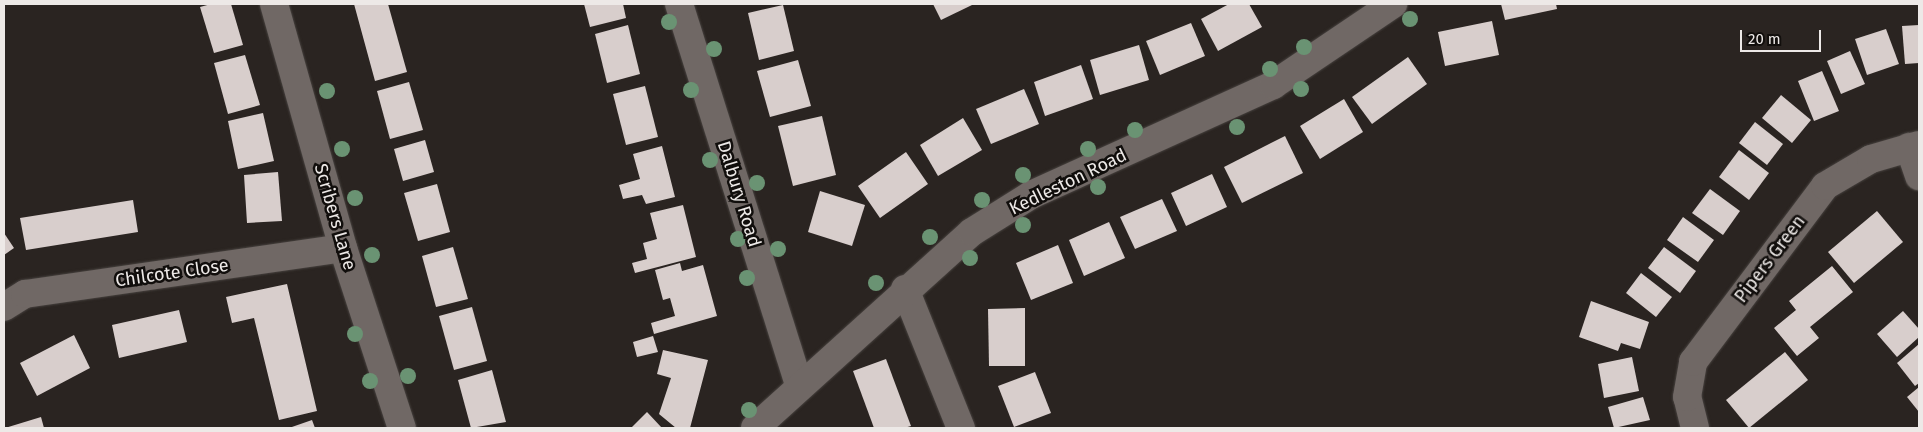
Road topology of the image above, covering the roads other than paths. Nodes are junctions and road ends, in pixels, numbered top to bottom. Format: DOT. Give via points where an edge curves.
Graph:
graph roads {
  1 [pos="274,4"];
  2 [pos="679,4"];
  3 [pos="1393,4"];
  4 [pos="1914,146"];
  5 [pos="1919,176"];
  6 [pos="344,248"];
  7 [pos="906,289"];
  8 [pos="4,307"];
  9 [pos="799,385"];
  10 [pos="402,428"];
  11 [pos="755,428"];
  12 [pos="961,428"];
  13 [pos="1695,428"];
  1 -- 6 [label="street, Scribers Lane"];
  2 -- 9 [label="street, Dalbury Road"];
  3 -- 7 [label="street, Kedleston Road" via="1273,85 1031,195 972,232"];
  4 -- 5 [label="street"];
  4 -- 13 [label="street, Pipers Green" via="1846,169 1825,186 1693,362 1687,397"];
  6 -- 8 [label="street, Chilcote Close" via="24,294"];
  6 -- 10 [label="street, Scribers Lane"];
  7 -- 9 [label="street, Kedleston Road"];
  7 -- 12 [label="street"];
  9 -- 11 [label="street, Kedleston Road"];
}
